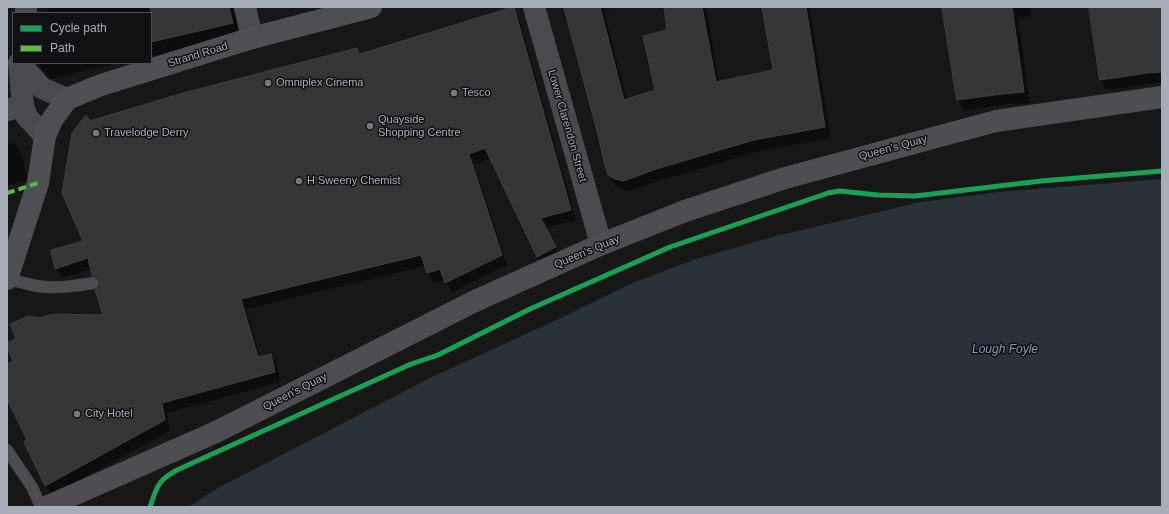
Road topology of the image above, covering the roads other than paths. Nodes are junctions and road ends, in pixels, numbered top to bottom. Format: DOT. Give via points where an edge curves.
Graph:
graph roads {
  1 [pos="245,7"];
  2 [pos="371,7"];
  3 [pos="534,7"];
  4 [pos="252,38"];
  5 [pos="19,64"];
  6 [pos="20,64"];
  7 [pos="1162,97"];
  8 [pos="67,99"];
  9 [pos="15,108"];
  10 [pos="45,136"];
  11 [pos="602,244"];
  12 [pos="7,278"];
  13 [pos="93,283"];
  14 [pos="7,450"];
  15 [pos="41,507"];
  16 [pos="46,507"];
  1 -- 4 [label="street"];
  2 -- 4 [label="main road, Strand Road"];
  3 -- 11 [label="main road, Lower Clarendon Street"];
  4 -- 8 [label="main road, Strand Road" via="101,85"];
  5 -- 9 [label="main road"];
  6 -- 8 [label="main road" via="42,88"];
  7 -- 11 [label="highway, Queen's Quay" via="996,121 784,178 692,208"];
  8 -- 10 [label="main road" via="52,120"];
  9 -- 10 [label="main road"];
  10 -- 12 [label="main road" via="38,183"];
  11 -- 16 [label="highway, Queen's Quay" via="475,301 216,432"];
  12 -- 13 [label="lane" via="48,288"];
  14 -- 15 [label="lane" via="32,487"];
}
